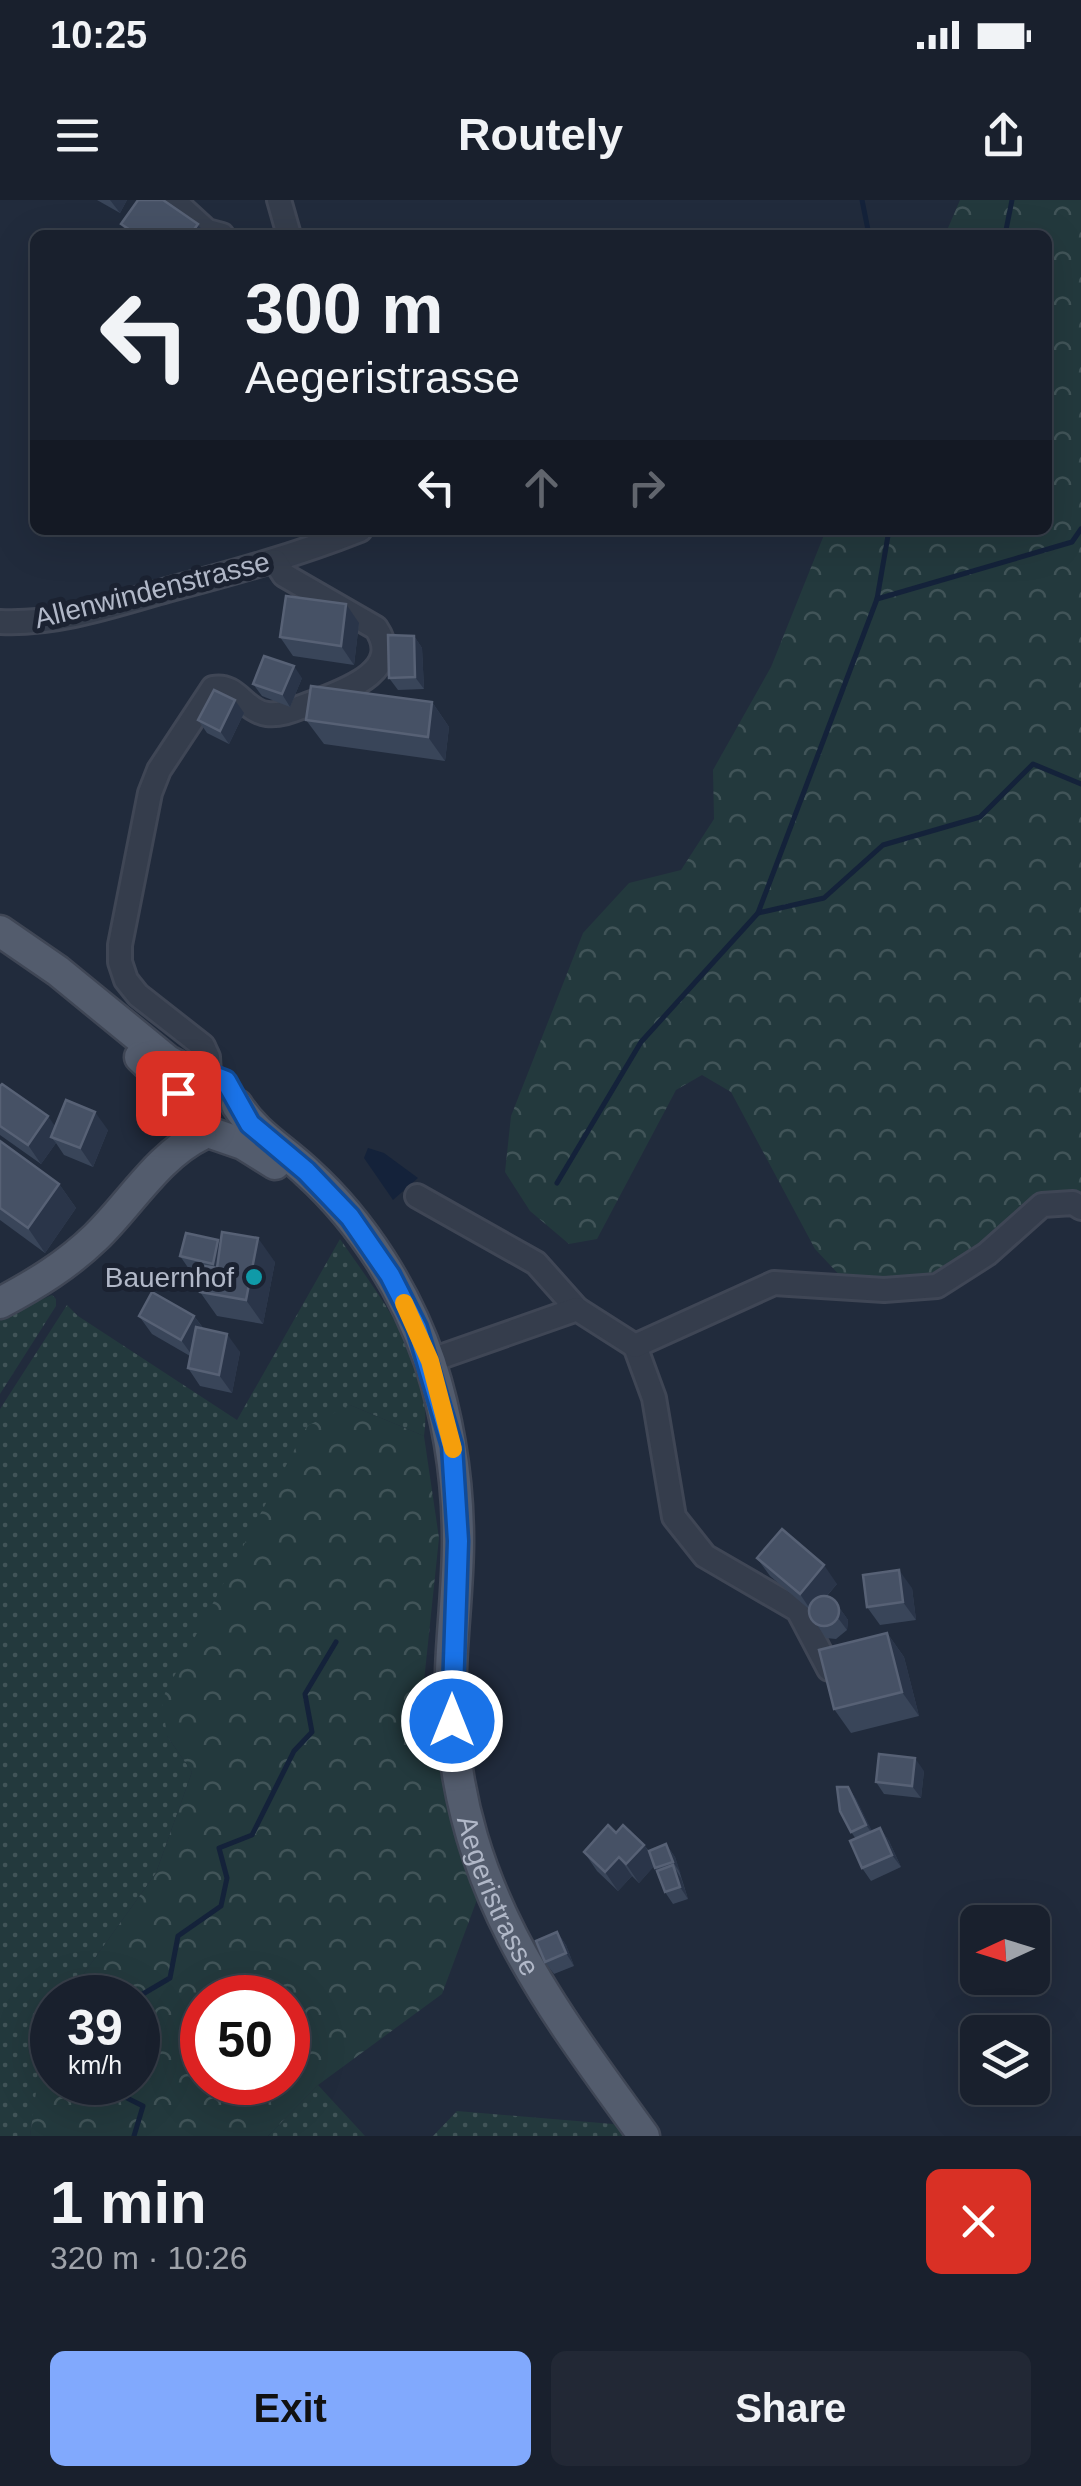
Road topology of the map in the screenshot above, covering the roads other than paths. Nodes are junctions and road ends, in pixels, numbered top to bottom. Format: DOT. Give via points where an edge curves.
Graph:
graph roads {
  1 [pos="173,200"];
  2 [pos="279,200"];
  3 [pos="206,230"];
  4 [pos="288,230"];
  5 [pos="346,535"];
  6 [pos="276,561"];
  7 [pos="0,622"];
  8 [pos="10,939"];
  9 [pos="202,1075"];
  10 [pos="237,1105"];
  11 [pos="177,1107"];
  12 [pos="208,1134"];
  13 [pos="136,1193"];
  14 [pos="416,1196"];
  15 [pos="1081,1208"];
  16 [pos="0,1303"];
  17 [pos="577,1309"];
  18 [pos="417,1328"];
  19 [pos="635,1346"];
  20 [pos="430,1361"];
  21 [pos="829,1669"];
  22 [pos="644,2136"];
  1 -- 3 [label="street"];
  2 -- 4 [label="street"];
  5 -- 6 [label="street, Allenwindenstrasse"];
  6 -- 7 [label="street, Allenwindenstrasse" via="94,610"];
  6 -- 9 [label="street" via="284,575 376,628 382,660 353,687 282,714 257,712 230,689 213,688 159,770 120,962 138,995 203,1046"];
  8 -- 9 [label="main road, Aegeristrasse" via="168,1061"];
  8 -- 11 [label="main road, Aegeristrasse" via="158,1075"];
  9 -- 10 [label="main road, Aegeristrasse" via="218,1076 232,1088"];
  9 -- 11 [label="main road" via="182,1086"];
  10 -- 12 [label="main road" via="232,1122"];
  10 -- 18 [label="main road, Aegeristrasse" via="350,1217"];
  11 -- 12 [label="main road, Aegeristrasse" via="189,1130"];
  11 -- 13 [label="main road"];
  12 -- 13 [label="main road" via="174,1153"];
  12 -- 18 [label="main road, Aegeristrasse" via="243,1144 312,1194 364,1252"];
  13 -- 16 [label="main road" via="55,1272"];
  14 -- 17 [label="street" via="536,1263"];
  15 -- 19 [label="street" via="1042,1206 937,1286 774,1283"];
  17 -- 19 [label="street"];
  17 -- 20 [label="street"];
  18 -- 20 [label="main road, Aegeristrasse"];
  19 -- 21 [label="street" via="654,1398 674,1517 705,1556 798,1610"];
  20 -- 22 [label="main road, Aegeristrasse" via="452,1446 458,1541 452,1721 472,1834 513,1942"];
}
